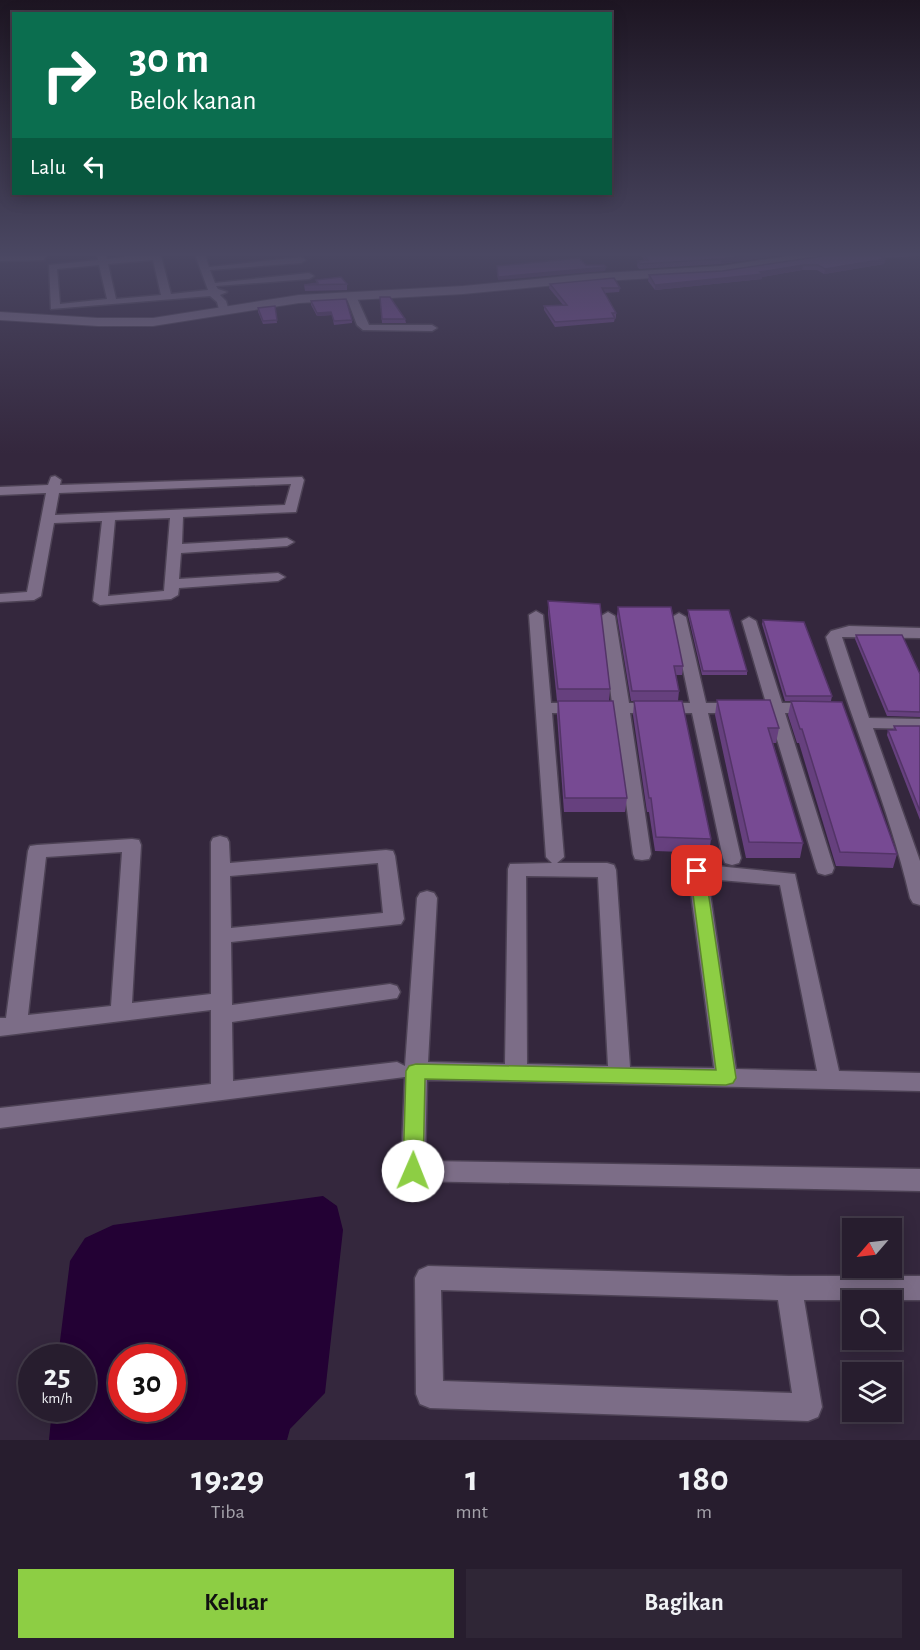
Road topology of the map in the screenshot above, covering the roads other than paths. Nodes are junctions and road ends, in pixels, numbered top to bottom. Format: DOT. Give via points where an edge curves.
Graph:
graph roads {
  1 [pos="52,319"];
  2 [pos="153,319"];
  3 [pos="360,319"];
  4 [pos="432,328"];
  5 [pos="0,483"];
  6 [pos="54,489"];
  7 [pos="0,491"];
  8 [pos="177,514"];
  9 [pos="110,517"];
  10 [pos="48,519"];
  11 [pos="287,542"];
  12 [pos="175,549"];
  13 [pos="278,577"];
  14 [pos="172,584"];
  15 [pos="0,598"];
  16 [pos="536,615"];
  17 [pos="608,616"];
  18 [pos="679,617"];
  19 [pos="749,621"];
  20 [pos="920,633"];
  21 [pos="543,708"];
  22 [pos="621,708"];
  23 [pos="699,708"];
  24 [pos="776,708"];
  25 [pos="849,712"];
  26 [pos="920,724"];
  27 [pos="220,842"];
  28 [pos="642,854"];
  29 [pos="555,857"];
  30 [pos="732,858"];
  31 [pos="916,863"];
  32 [pos="825,868"];
  33 [pos="220,870"];
  34 [pos="920,897"];
  35 [pos="427,898"];
  36 [pos="220,936"];
  37 [pos="390,992"];
  38 [pos="221,1008"];
  39 [pos="121,1013"];
  40 [pos="8,1026"];
  41 [pos="406,1071"];
  42 [pos="516,1074"];
  43 [pos="620,1076"];
  44 [pos="726,1078"];
  45 [pos="830,1080"];
  46 [pos="920,1082"];
  47 [pos="222,1092"];
  48 [pos="0,1118"];
  49 [pos="920,1180"];
  50 [pos="920,1287"];
  51 [pos="789,1288"];
  1 -- 2 [label="street"];
  3 -- 4 [label="street" via="366,328"];
  5 -- 6 [label="street" via="55,480"];
  6 -- 7 [label="street"];
  6 -- 8 [label="street" via="298,480 291,509"];
  6 -- 10 [label="street"];
  8 -- 9 [label="street"];
  8 -- 12 [label="street"];
  9 -- 10 [label="street"];
  9 -- 14 [label="street" via="100,601 171,595"];
  10 -- 15 [label="street" via="34,596"];
  11 -- 12 [label="street"];
  12 -- 14 [label="street"];
  13 -- 14 [label="street"];
  16 -- 21 [label="street"];
  17 -- 22 [label="street"];
  18 -- 23 [label="street"];
  19 -- 24 [label="street"];
  20 -- 25 [label="street" via="836,633"];
  21 -- 22 [label="street"];
  21 -- 29 [label="street"];
  22 -- 23 [label="street"];
  22 -- 28 [label="street"];
  23 -- 24 [label="street"];
  23 -- 30 [label="street"];
  24 -- 25 [label="street"];
  24 -- 32 [label="street"];
  25 -- 26 [label="street"];
  25 -- 31 [label="street"];
  27 -- 33 [label="street"];
  31 -- 34 [label="street"];
  33 -- 36 [label="street"];
  33 -- 36 [label="street" via="387,856 394,919"];
  35 -- 41 [label="street"];
  36 -- 38 [label="street"];
  37 -- 38 [label="street"];
  38 -- 39 [label="street"];
  38 -- 47 [label="street"];
  39 -- 40 [label="street"];
  39 -- 40 [label="street" via="132,845 37,851"];
  41 -- 42 [label="street"];
  41 -- 47 [label="street"];
  41 -- 49 [label="street" via="413,1171"];
  42 -- 43 [label="street"];
  42 -- 43 [label="street" via="518,869 607,870"];
  43 -- 44 [label="street"];
  44 -- 45 [label="street"];
  44 -- 45 [label="street" via="697,871 788,879"];
  45 -- 46 [label="street"];
  47 -- 48 [label="street"];
  50 -- 51 [label="street"];
  51 -- 51 [label="street" via="808,1407 430,1394 428,1278"];
}
